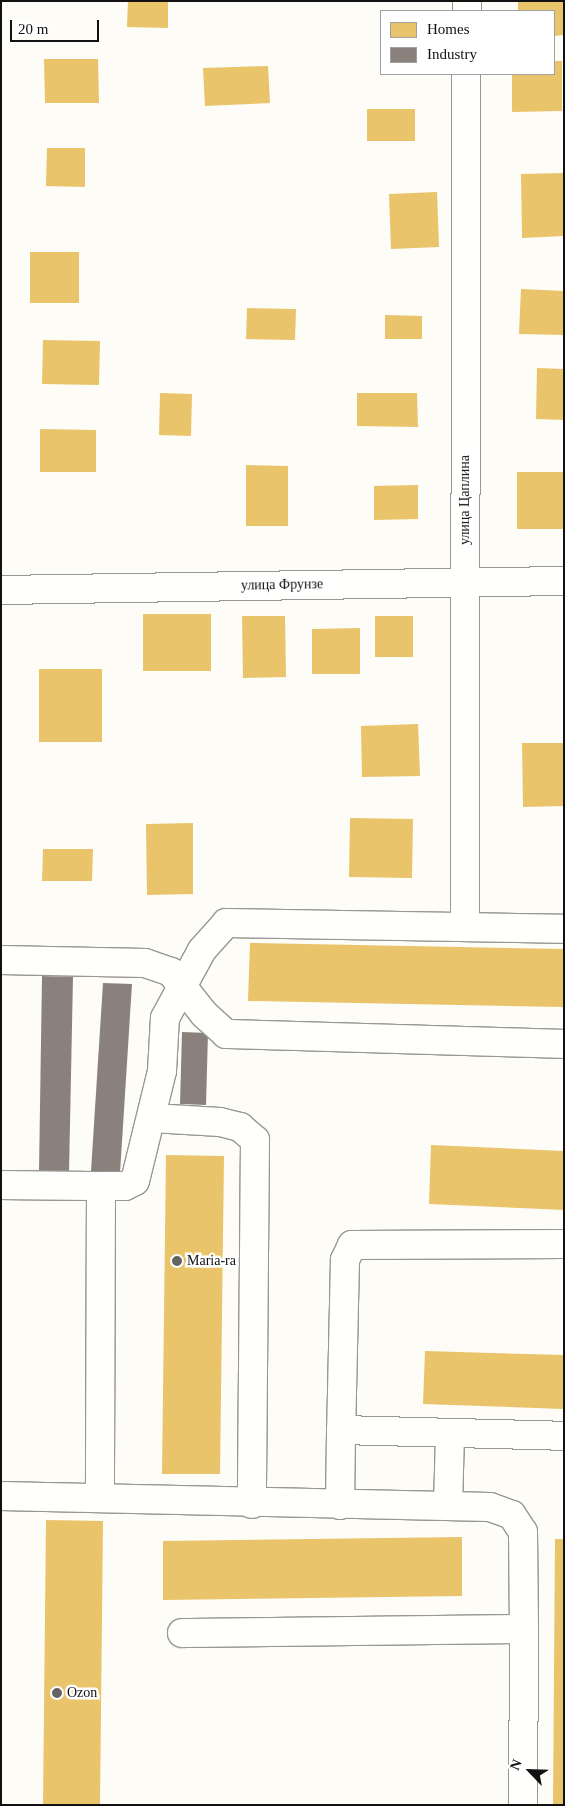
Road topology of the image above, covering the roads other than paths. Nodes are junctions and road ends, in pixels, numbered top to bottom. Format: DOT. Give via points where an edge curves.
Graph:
graph roads {
  1 [pos="466,75"];
  2 [pos="564,581"];
  3 [pos="465,582"];
  4 [pos="1,590"];
  5 [pos="465,926"];
  6 [pos="564,929"];
  7 [pos="1,960"];
  8 [pos="184,987"];
  9 [pos="564,1044"];
  10 [pos="152,1118"];
  11 [pos="1,1184"];
  12 [pos="101,1186"];
  13 [pos="564,1244"];
  14 [pos="341,1430"];
  15 [pos="450,1434"];
  16 [pos="564,1436"];
  17 [pos="1,1496"];
  18 [pos="100,1496"];
  19 [pos="252,1504"];
  20 [pos="340,1505"];
  21 [pos="448,1506"];
  22 [pos="524,1629"];
  23 [pos="182,1633"];
  24 [pos="523,1805"];
  1 -- 3 [label="street, улица Цаплина"];
  2 -- 3 [label="street, улица Фрунзе"];
  3 -- 4 [label="street, улица Фрунзе"];
  3 -- 5 [label="street, улица Цаплина"];
  5 -- 6 [label="street"];
  5 -- 8 [label="street" via="226,923 202,950"];
  7 -- 8 [label="street" via="145,963 171,972"];
  8 -- 9 [label="street" via="204,1014 226,1034"];
  8 -- 10 [label="street" via="166,1018 162,1071"];
  10 -- 12 [label="street" via="135,1180 125,1186"];
  10 -- 19 [label="street" via="220,1122 240,1127 254,1140"];
  11 -- 12 [label="street"];
  12 -- 18 [label="street"];
  13 -- 14 [label="street" via="352,1245 345,1260"];
  14 -- 15 [label="street"];
  14 -- 20 [label="street"];
  15 -- 16 [label="street"];
  15 -- 21 [label="street"];
  17 -- 18 [label="street"];
  18 -- 19 [label="street"];
  19 -- 20 [label="street"];
  20 -- 21 [label="street"];
  21 -- 22 [label="street" via="490,1507 512,1515 523,1532"];
  22 -- 23 [label="street"];
  22 -- 24 [label="street"];
}
